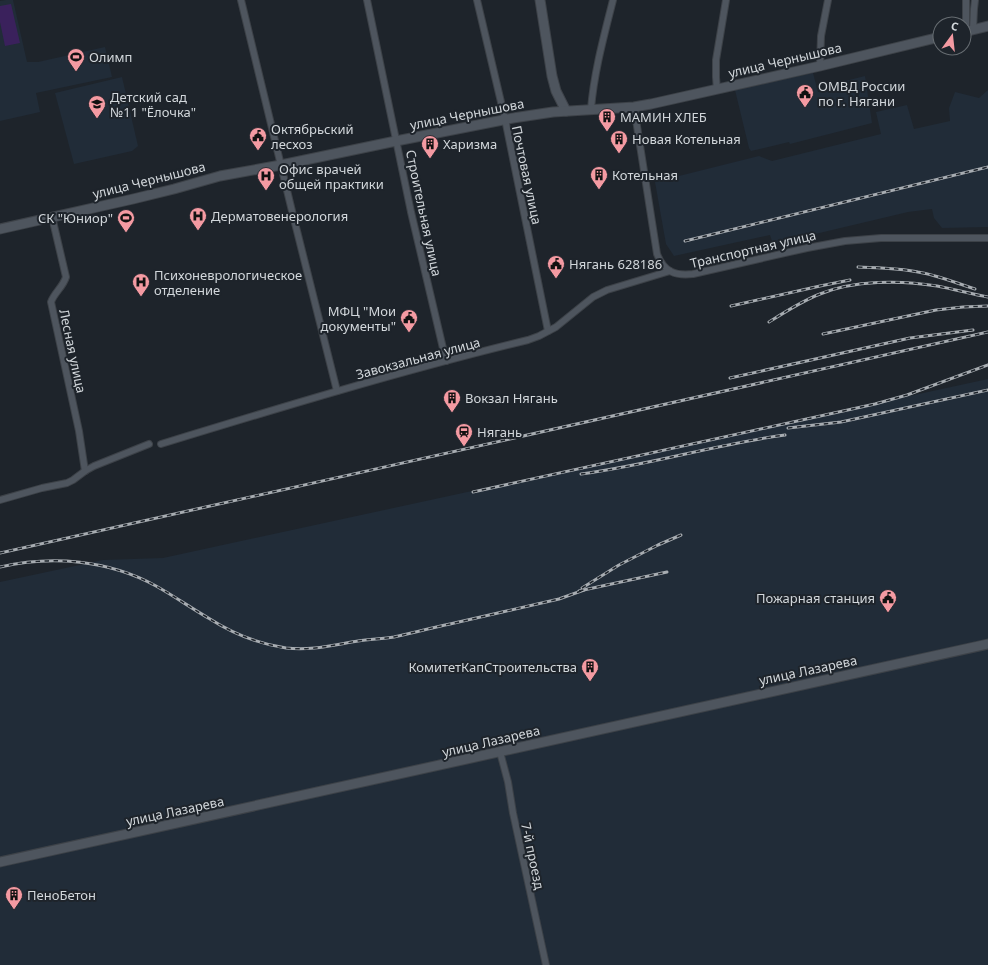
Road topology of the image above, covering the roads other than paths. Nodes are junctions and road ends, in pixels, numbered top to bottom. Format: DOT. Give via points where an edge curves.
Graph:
graph roads {
  1 [pos="241,0"];
  2 [pos="367,0"];
  3 [pos="477,0"];
  4 [pos="540,0"];
  5 [pos="613,0"];
  6 [pos="828,0"];
  7 [pos="966,0"];
  8 [pos="975,0"];
  9 [pos="726,2"];
  10 [pos="967,16"];
  11 [pos="972,16"];
  12 [pos="988,26"];
  13 [pos="972,30"];
  14 [pos="932,39"];
  15 [pos="820,66"];
  16 [pos="717,90"];
  17 [pos="634,107"];
  18 [pos="591,110"];
  19 [pos="566,111"];
  20 [pos="505,119"];
  21 [pos="396,141"];
  22 [pos="281,165"];
  23 [pos="52,217"];
  24 [pos="0,229"];
  25 [pos="988,238"];
  26 [pos="670,271"];
  27 [pos="548,332"];
  28 [pos="446,361"];
  29 [pos="337,391"];
  30 [pos="149,444"];
  31 [pos="161,444"];
  32 [pos="85,471"];
  33 [pos="0,500"];
  34 [pos="988,644"];
  35 [pos="500,752"];
  36 [pos="0,862"];
  37 [pos="546,965"];
  1 -- 22 [label="street"];
  2 -- 21 [label="street, Строительная улица"];
  3 -- 20 [label="street, Почтовая улица"];
  4 -- 19 [label="main road" via="552,76 558,97"];
  5 -- 18 [label="street" via="598,60"];
  6 -- 15 [label="street" via="821,36"];
  7 -- 10 [label="street"];
  8 -- 11 [label="street"];
  9 -- 16 [label="street" via="716,60"];
  12 -- 13 [label="main road"];
  14 -- 15 [label="main road, улица Чернышова"];
  15 -- 16 [label="main road, улица Чернышова"];
  16 -- 17 [label="main road, улица Чернышова"];
  17 -- 18 [label="main road, улица Чернышова"];
  17 -- 26 [label="street" via="656,246 660,262"];
  18 -- 19 [label="main road, улица Чернышова"];
  19 -- 20 [label="main road, улица Чернышова"];
  20 -- 21 [label="main road, улица Чернышова"];
  20 -- 27 [label="street, Почтовая улица"];
  21 -- 22 [label="main road, улица Чернышова"];
  21 -- 28 [label="street, Строительная улица"];
  22 -- 23 [label="main road, улица Чернышова" via="220,176"];
  22 -- 29 [label="street"];
  23 -- 24 [label="main road, улица Чернышова"];
  23 -- 32 [label="street, Лесная улица" via="66,277 51,302 79,431"];
  25 -- 26 [label="street, Транспортная улица" via="888,238 844,241 693,274 676,274"];
  26 -- 27 [label="street, Завокзальная улица" via="607,290 593,297"];
  27 -- 28 [label="street, Завокзальная улица" via="528,340"];
  28 -- 29 [label="street, Завокзальная улица"];
  29 -- 31 [label="street, Завокзальная улица"];
  30 -- 32 [label="street"];
  32 -- 33 [label="street" via="67,483"];
  34 -- 35 [label="main road, улица Лазарева"];
  35 -- 36 [label="main road, улица Лазарева"];
  35 -- 37 [label="street, 7-й проезд"];
}
